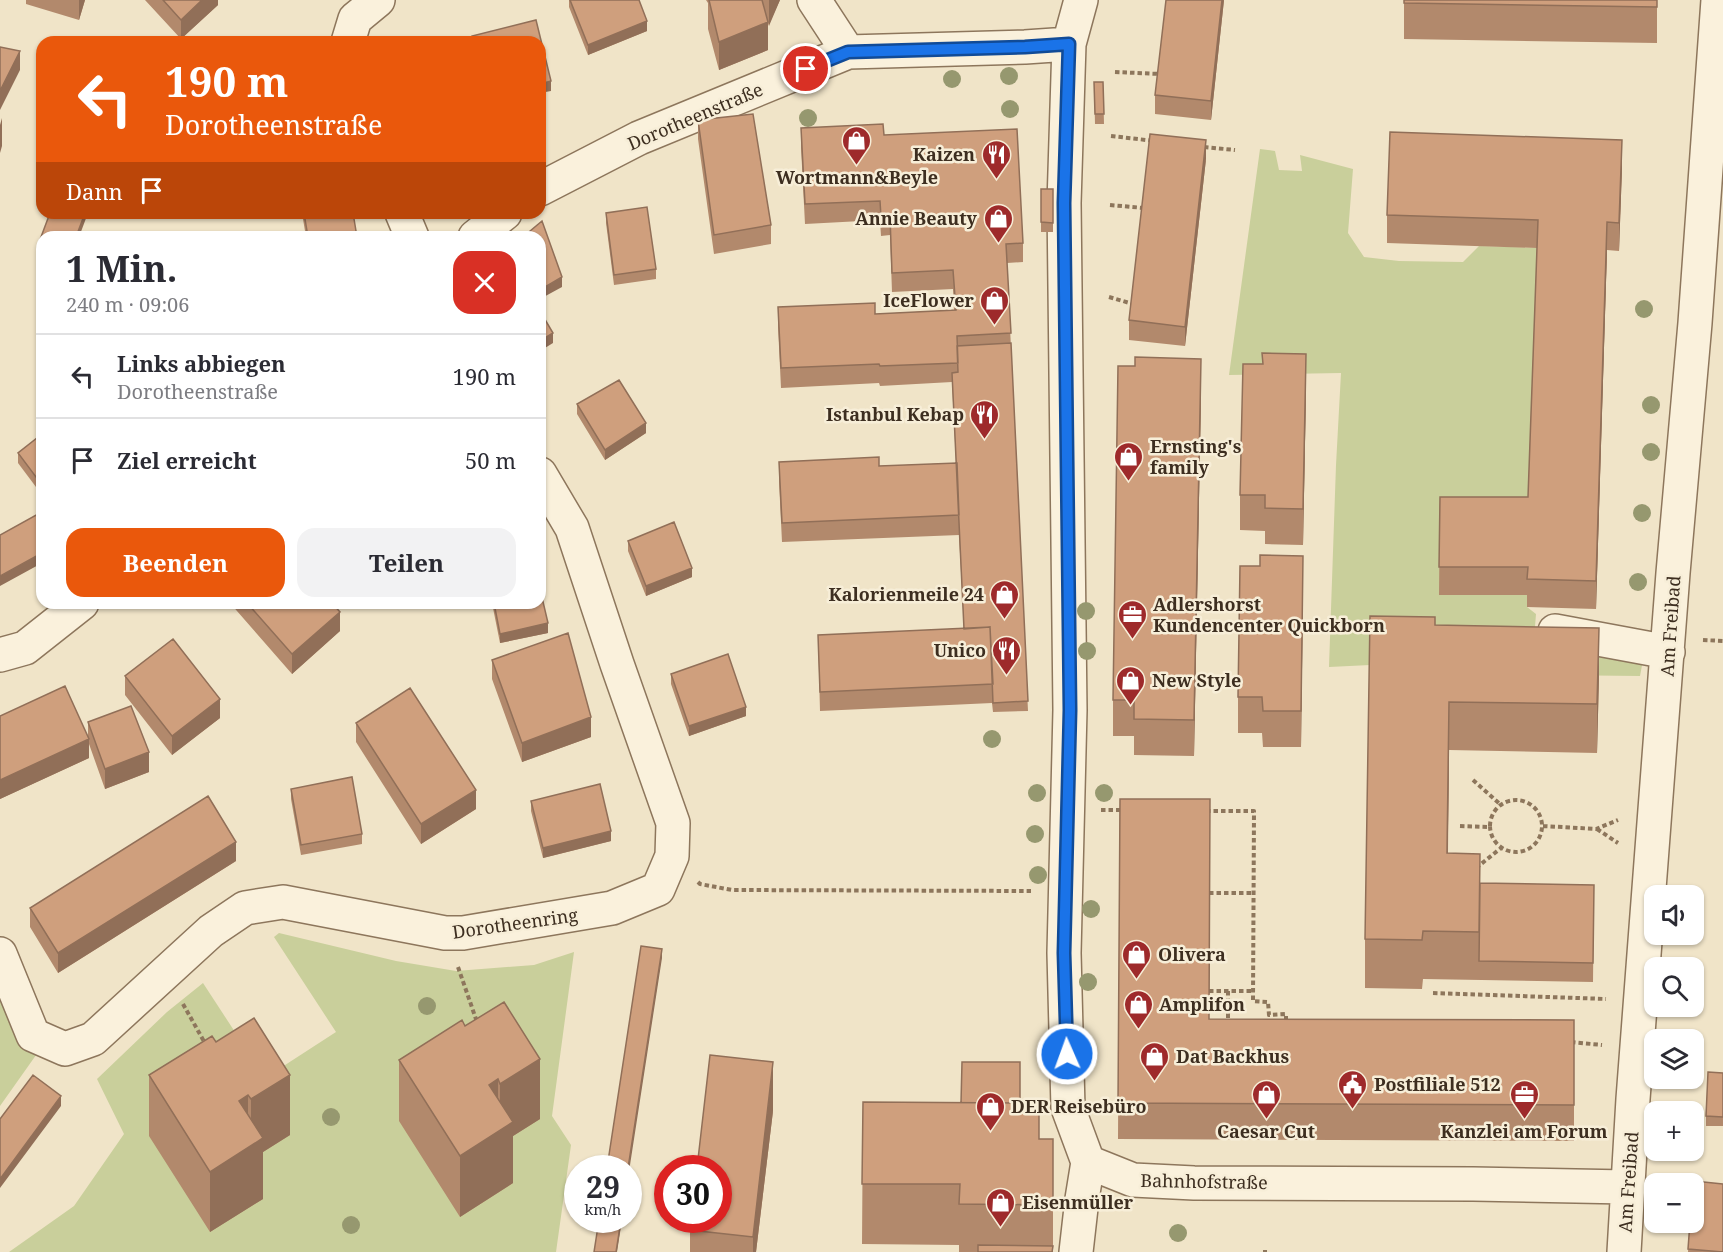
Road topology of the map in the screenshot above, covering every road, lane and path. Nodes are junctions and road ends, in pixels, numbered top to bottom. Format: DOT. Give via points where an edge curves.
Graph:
graph roads {
  1 [pos="378,0"];
  2 [pos="814,0"];
  3 [pos="1081,0"];
  4 [pos="1718,0"];
  5 [pos="350,36"];
  6 [pos="1069,44"];
  7 [pos="848,52"];
  8 [pos="1114,72"];
  9 [pos="1160,75"];
  10 [pos="1111,135"];
  11 [pos="1156,141"];
  12 [pos="1201,146"];
  13 [pos="1235,150"];
  14 [pos="546,186"];
  15 [pos="1110,205"];
  16 [pos="1144,208"];
  17 [pos="498,219"];
  18 [pos="482,231"];
  19 [pos="1109,297"];
  20 [pos="1133,304"];
  21 [pos="546,484"];
  22 [pos="74,609"];
  23 [pos="1538,628"];
  24 [pos="1668,652"];
  25 [pos="0,656"];
  26 [pos="1473,780"];
  27 [pos="1501,805"];
  28 [pos="1206,811"];
  29 [pos="1656,814"];
  30 [pos="1460,826"];
  31 [pos="1543,826"];
  32 [pos="1490,827"];
  33 [pos="1501,848"];
  34 [pos="672,856"];
  35 [pos="1472,872"];
  36 [pos="1066,891"];
  37 [pos="1209,893"];
  38 [pos="1253,893"];
  39 [pos="445,933"];
  40 [pos="0,954"];
  41 [pos="165,972"];
  42 [pos="1209,991"];
  43 [pos="1228,991"];
  44 [pos="1252,991"];
  45 [pos="1433,993"];
  46 [pos="1610,999"];
  47 [pos="478,1025"];
  48 [pos="1286,1026"];
  49 [pos="1228,1033"];
  50 [pos="1564,1041"];
  51 [pos="1608,1045"];
  52 [pos="211,1052"];
  53 [pos="1088,1162"];
  54 [pos="1627,1187"];
  55 [pos="1076,1252"];
  56 [pos="1624,1252"];
  1 -- 5 [label="street" via="356,19"];
  2 -- 7 [label="street"];
  3 -- 6 [label="street"];
  4 -- 24 [label="street, Am Freibad"];
  6 -- 7 [label="street, Dorotheenstraße"];
  6 -- 36 [label="street" via="1064,203 1070,710"];
  7 -- 14 [label="street, Dorotheenstraße" via="639,138"];
  8 -- 9 [label="path"];
  10 -- 11 [label="path"];
  12 -- 13 [label="path"];
  15 -- 16 [label="path"];
  17 -- 18 [label="street"];
  19 -- 20 [label="path"];
  21 -- 34 [label="street, Dorotheenring" via="572,528 673,823"];
  22 -- 25 [label="street" via="25,648"];
  23 -- 24 [label="street"];
  24 -- 29 [label="street, Am Freibad"];
  26 -- 27 [label="path"];
  27 -- 31 [label="path" via="1516,800 1527,802 1539,814"];
  27 -- 32 [label="path" via="1491,817"];
  28 -- 38 [label="path" via="1254,811"];
  29 -- 31 [label="path" via="1636,812 1596,829"];
  29 -- 54 [label="street, Am Freibad"];
  30 -- 32 [label="path"];
  31 -- 33 [label="path" via="1534,846 1522,852"];
  32 -- 33 [label="path" via="1491,836"];
  33 -- 35 [label="path"];
  34 -- 36 [label="path" via="700,884 732,890"];
  34 -- 39 [label="street, Dorotheenring" via="658,889 612,908"];
  36 -- 53 [label="street" via="1068,1108"];
  37 -- 38 [label="path"];
  38 -- 44 [label="path"];
  39 -- 41 [label="street, Dorotheenring" via="283,902 245,908 211,931"];
  39 -- 47 [label="path"];
  40 -- 41 [label="street, Dorotheenring" via="33,1035 65,1049 93,1039"];
  41 -- 52 [label="path"];
  42 -- 43 [label="path"];
  43 -- 44 [label="path"];
  43 -- 49 [label="path"];
  44 -- 48 [label="path" via="1253,1001 1268,1002 1269,1014 1286,1014"];
  45 -- 46 [label="path"];
  50 -- 51 [label="path"];
  53 -- 54 [label="street, Bahnhofstraße" via="1132,1180 1174,1182"];
  53 -- 55 [label="street"];
  54 -- 56 [label="street, Am Freibad"];
}
